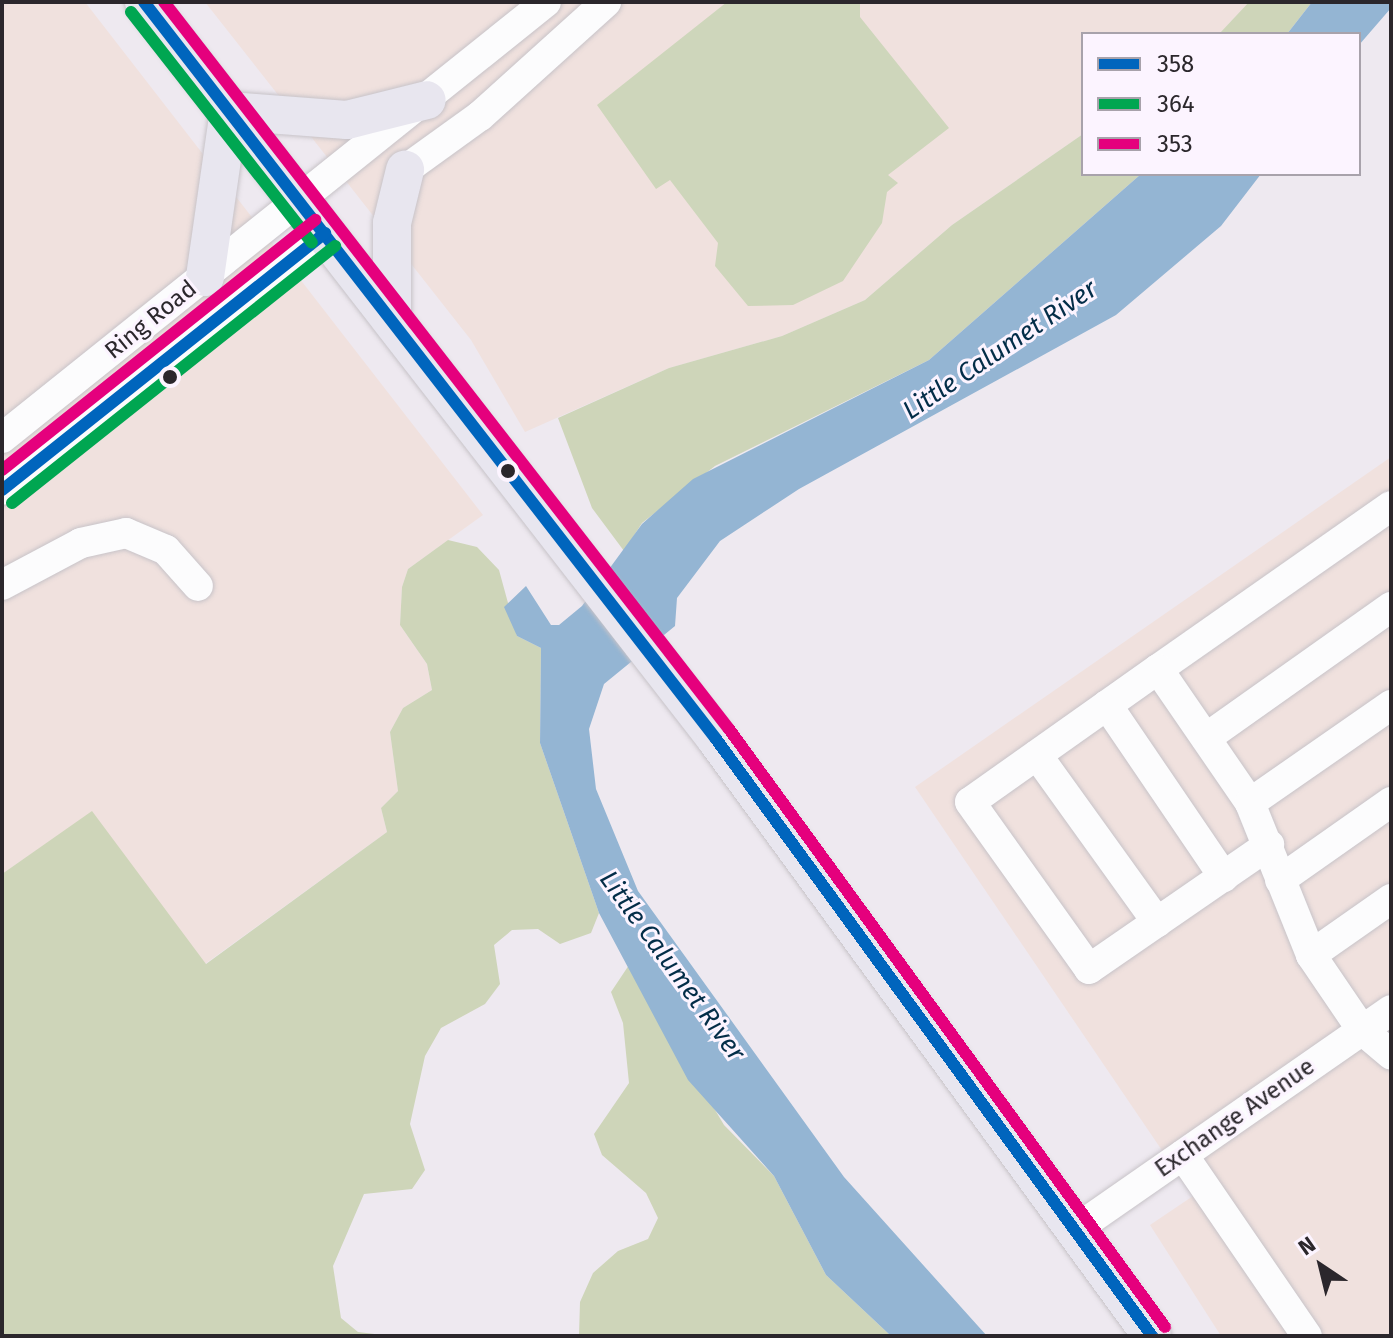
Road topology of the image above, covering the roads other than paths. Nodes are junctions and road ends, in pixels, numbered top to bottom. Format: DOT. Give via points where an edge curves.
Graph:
graph roads {
  1 [pos="144,2"];
  2 [pos="546,2"];
  3 [pos="606,2"];
  4 [pos="427,100"];
  5 [pos="229,111"];
  6 [pos="405,170"];
  7 [pos="299,201"];
  8 [pos="325,233"];
  9 [pos="205,277"];
  10 [pos="392,319"];
  11 [pos="2,438"];
  12 [pos="2,490"];
  13 [pos="1391,506"];
  14 [pos="2,585"];
  15 [pos="198,586"];
  16 [pos="1391,607"];
  17 [pos="1158,669"];
  18 [pos="1107,705"];
  19 [pos="1391,705"];
  20 [pos="1206,738"];
  21 [pos="1037,755"];
  22 [pos="1391,802"];
  23 [pos="1250,803"];
  24 [pos="1269,845"];
  25 [pos="1224,877"];
  26 [pos="1280,880"];
  27 [pos="1391,899"];
  28 [pos="1157,922"];
  29 [pos="1311,955"];
  30 [pos="1391,1010"];
  31 [pos="1362,1030"];
  32 [pos="1391,1054"];
  33 [pos="1183,1155"];
  34 [pos="1079,1227"];
  35 [pos="1152,1336"];
  36 [pos="1307,1336"];
  1 -- 5 [label="main road"];
  2 -- 4 [label="street, Ring Road"];
  3 -- 6 [label="street" via="480,116"];
  4 -- 5 [label="main road" via="347,120"];
  4 -- 7 [label="street, Ring Road"];
  5 -- 7 [label="main road"];
  5 -- 9 [label="main road"];
  6 -- 10 [label="main road" via="392,223"];
  7 -- 8 [label="main road"];
  7 -- 9 [label="street, Ring Road"];
  8 -- 10 [label="main road"];
  8 -- 12 [label="street, Ring Road"];
  9 -- 11 [label="street, Ring Road"];
  10 -- 34 [label="main road"];
  13 -- 17 [label="street"];
  14 -- 15 [label="street" via="81,543 126,533 166,550"];
  16 -- 20 [label="street"];
  17 -- 18 [label="street"];
  17 -- 20 [label="street"];
  18 -- 21 [label="street"];
  18 -- 25 [label="street"];
  19 -- 23 [label="street"];
  20 -- 23 [label="street"];
  21 -- 28 [label="street"];
  21 -- 28 [label="street" via="970,802 1089,969"];
  22 -- 26 [label="street"];
  23 -- 24 [label="street"];
  24 -- 25 [label="street"];
  24 -- 26 [label="street"];
  25 -- 28 [label="street"];
  26 -- 29 [label="street"];
  27 -- 29 [label="street"];
  29 -- 31 [label="street"];
  30 -- 31 [label="street, Exchange Avenue"];
  31 -- 32 [label="street"];
  31 -- 33 [label="street, Exchange Avenue"];
  33 -- 34 [label="street, Exchange Avenue"];
  33 -- 36 [label="street"];
  34 -- 35 [label="main road"];
}
